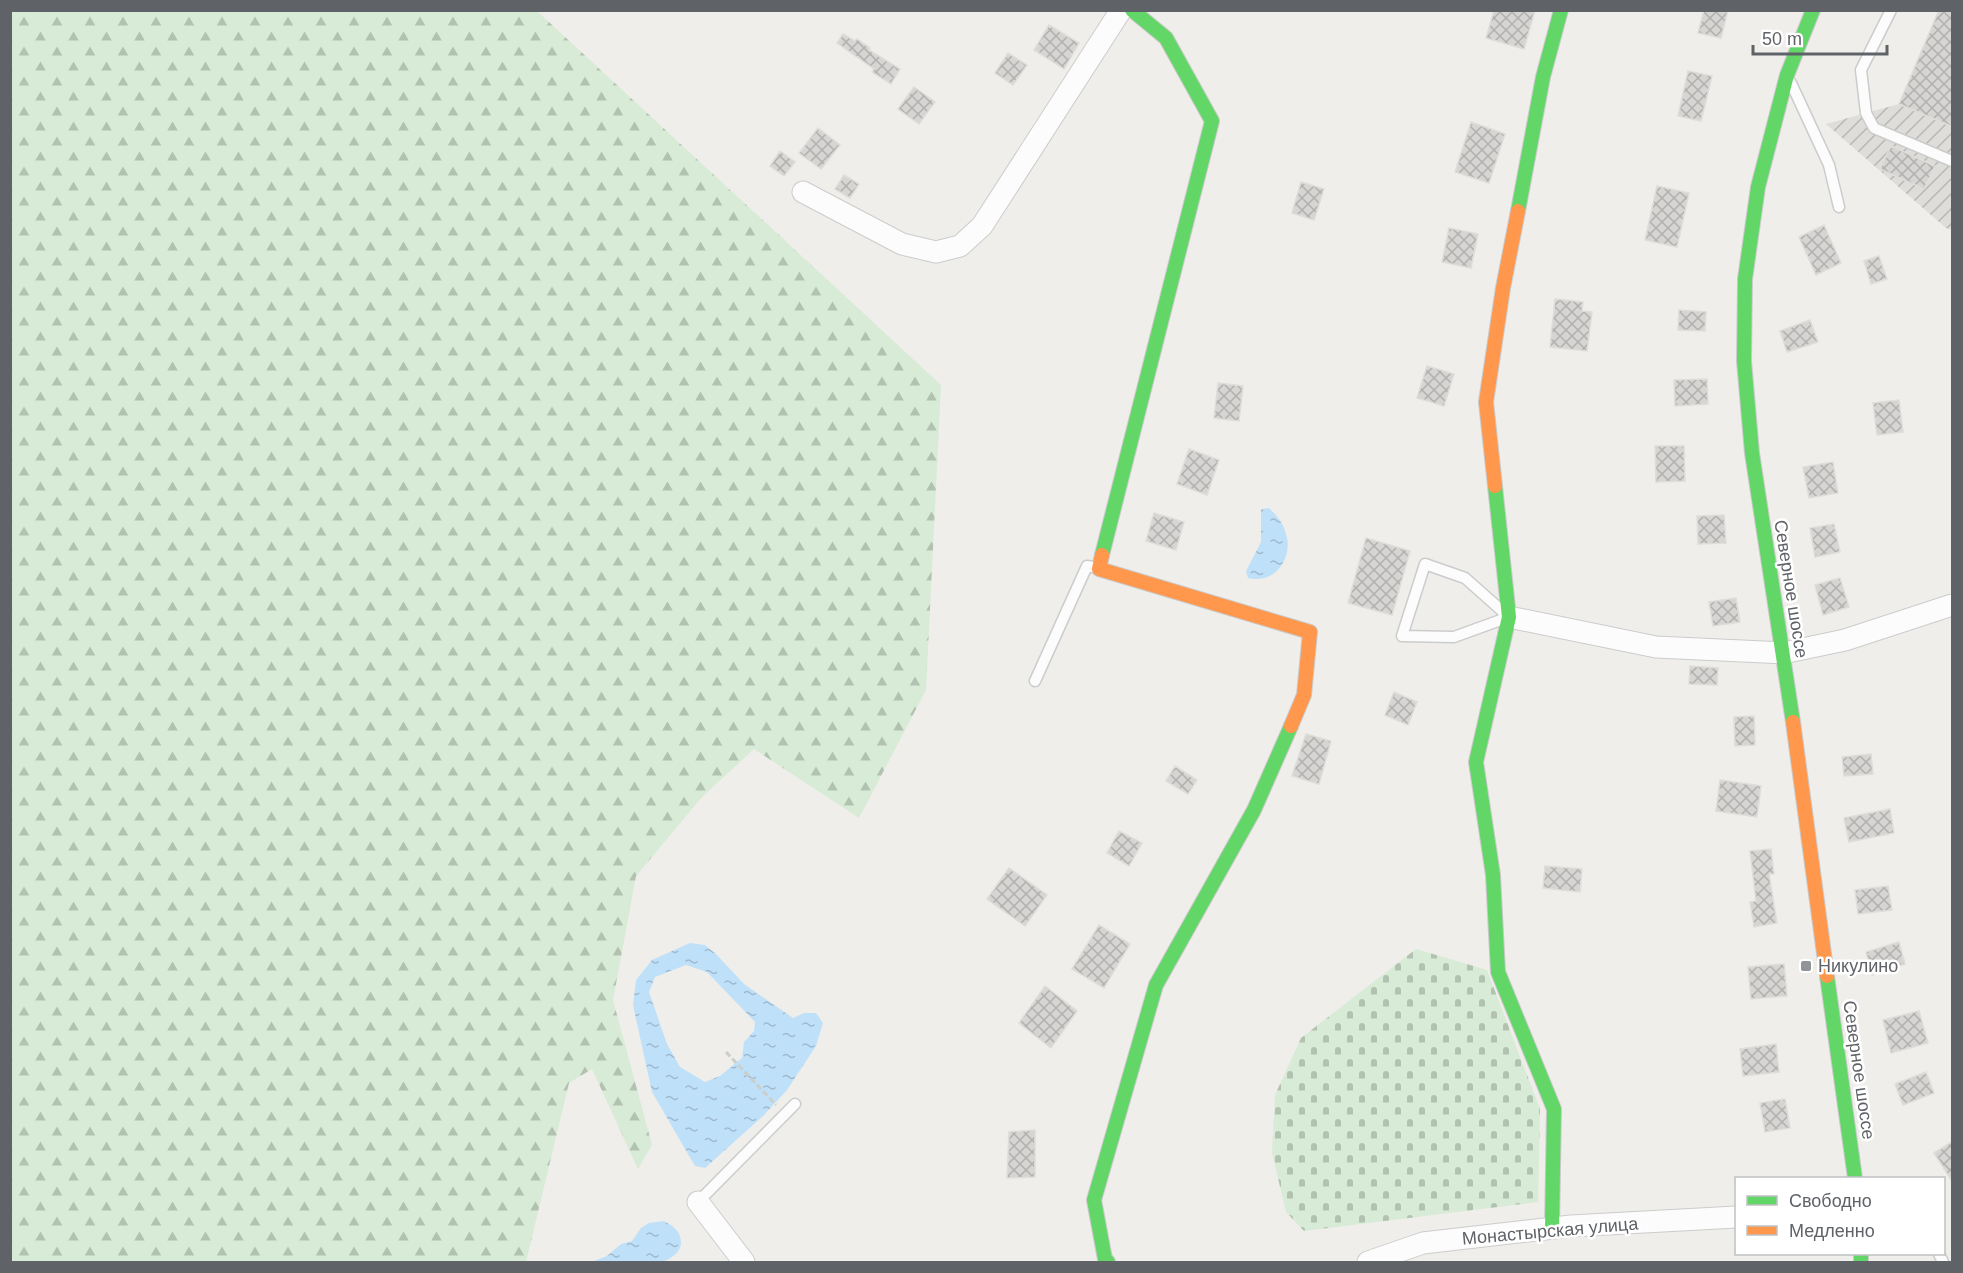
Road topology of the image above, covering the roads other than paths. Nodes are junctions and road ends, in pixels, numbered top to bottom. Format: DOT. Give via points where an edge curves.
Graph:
graph roads {
  1 [pos="1121,10"];
  2 [pos="1132,10"];
  3 [pos="1561,10"];
  4 [pos="1813,10"];
  5 [pos="1891,10"];
  6 [pos="1787,75"];
  7 [pos="1953,161"];
  8 [pos="803,192"];
  9 [pos="1839,207"];
  10 [pos="1099,569"];
  11 [pos="1953,605"];
  12 [pos="1509,617"];
  13 [pos="1783,653"];
  14 [pos="1035,681"];
  15 [pos="795,1104"];
  16 [pos="1856,1177"];
  17 [pos="698,1202"];
  18 [pos="1735,1217"];
  19 [pos="1552,1228"];
  20 [pos="744,1263"];
  21 [pos="1108,1263"];
  22 [pos="1368,1263"];
  1 -- 8 [label="street" via="982,226 960,246 936,252 902,244"];
  2 -- 10 [label="street" via="1166,38 1212,121"];
  3 -- 12 [label="street" via="1534,124 1486,402"];
  4 -- 6 [label="street, Северное шоссе"];
  5 -- 7 [label="lane" via="1861,70 1866,113 1874,128"];
  6 -- 9 [label="lane" via="1829,165"];
  6 -- 13 [label="street, Северное шоссе" via="1758,187 1746,279 1744,361 1752,453"];
  10 -- 14 [label="lane" via="1087,566"];
  10 -- 21 [label="street" via="1310,632 1304,695 1254,810 1156,986 1094,1200"];
  11 -- 13 [label="street" via="1845,640"];
  12 -- 12 [label="lane" via="1454,637 1402,636 1425,564 1464,578"];
  12 -- 13 [label="street" via="1656,647"];
  12 -- 19 [label="street" via="1476,762 1493,874 1498,972 1554,1110"];
  13 -- 16 [label="street, Северное шоссе"];
  15 -- 17 [label="lane"];
  17 -- 20 [label="street"];
  18 -- 19 [label="street, Монастырская улица"];
  19 -- 22 [label="street, Монастырская улица" via="1423,1243"];
}
